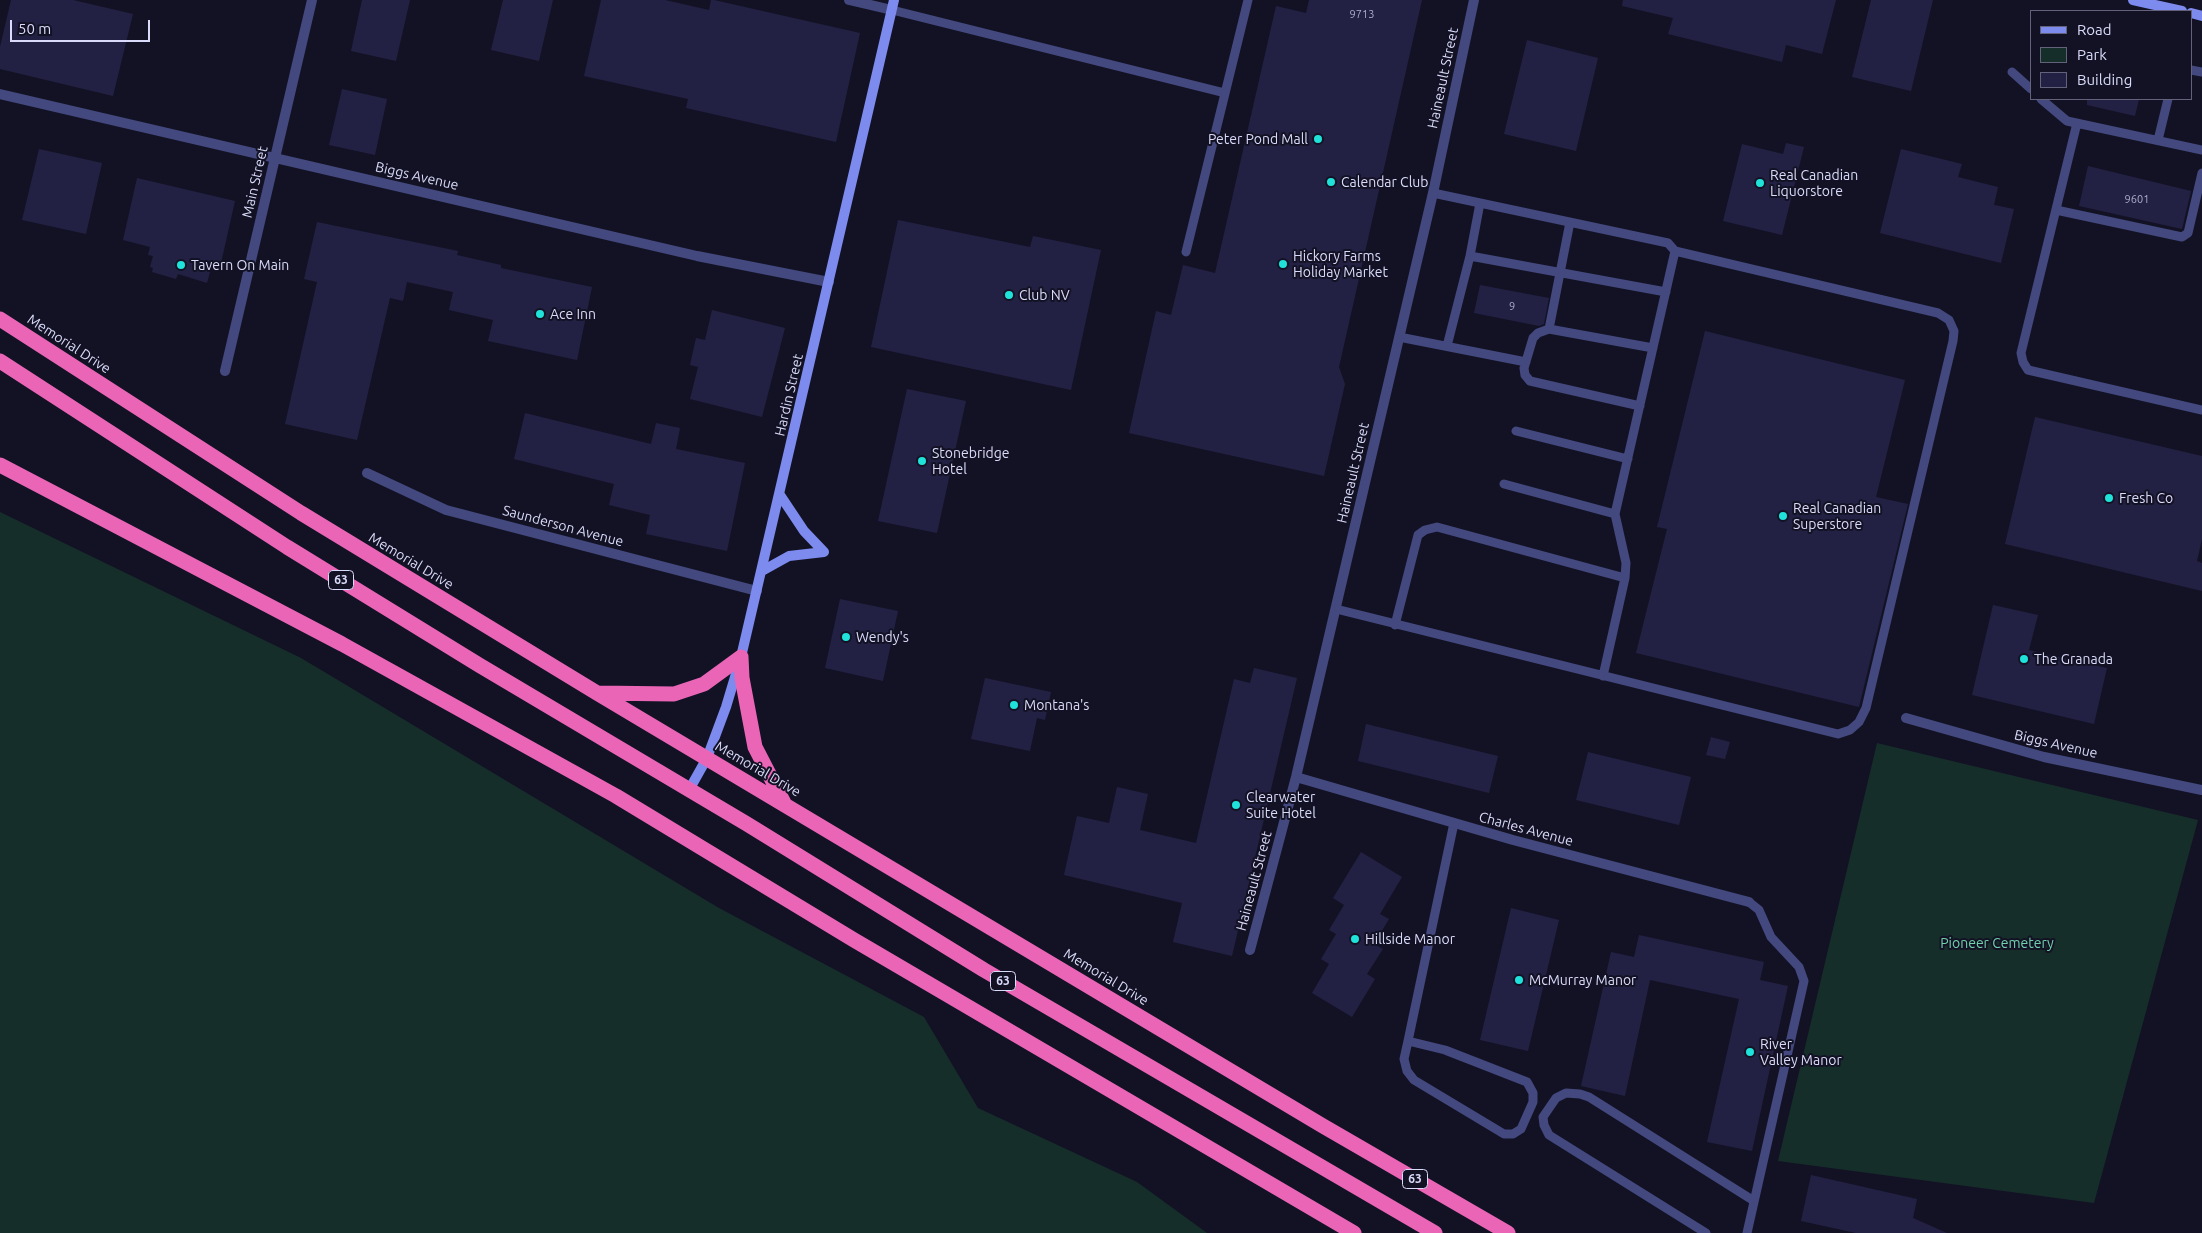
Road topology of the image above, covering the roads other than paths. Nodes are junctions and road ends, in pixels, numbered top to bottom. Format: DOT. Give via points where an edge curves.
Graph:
graph roads {
  1 [pos="312,0"];
  2 [pos="849,0"];
  3 [pos="1248,0"];
  4 [pos="1474,0"];
  5 [pos="2133,0"];
  6 [pos="893,5"];
  7 [pos="2178,10"];
  8 [pos="2012,72"];
  9 [pos="2030,88"];
  10 [pos="1225,93"];
  11 [pos="0,94"];
  12 [pos="2042,100"];
  13 [pos="2168,100"];
  14 [pos="2077,124"];
  15 [pos="2158,140"];
  16 [pos="2202,150"];
  17 [pos="275,158"];
  18 [pos="2202,173"];
  19 [pos="1433,193"];
  20 [pos="1480,203"];
  21 [pos="2056,210"];
  22 [pos="1570,222"];
  23 [pos="1675,251"];
  24 [pos="1186,252"];
  25 [pos="1470,256"];
  26 [pos="1560,272"];
  27 [pos="829,282"];
  28 [pos="1666,292"];
  29 [pos="0,319"];
  30 [pos="1549,329"];
  31 [pos="1399,337"];
  32 [pos="1447,346"];
  33 [pos="1653,348"];
  34 [pos="0,361"];
  35 [pos="1526,362"];
  36 [pos="225,371"];
  37 [pos="1640,406"];
  38 [pos="2202,410"];
  39 [pos="1516,431"];
  40 [pos="1628,459"];
  41 [pos="0,465"];
  42 [pos="367,473"];
  43 [pos="1504,484"];
  44 [pos="780,495"];
  45 [pos="1615,514"];
  46 [pos="762,571"];
  47 [pos="1625,578"];
  48 [pos="757,591"];
  49 [pos="1336,609"];
  50 [pos="1395,625"];
  51 [pos="741,657"];
  52 [pos="1602,676"];
  53 [pos="597,693"];
  54 [pos="1906,718"];
  55 [pos="707,758"];
  56 [pos="1296,777"];
  57 [pos="688,790"];
  58 [pos="2202,790"];
  59 [pos="784,803"];
  60 [pos="1454,823"];
  61 [pos="1749,902"];
  62 [pos="1250,950"];
  63 [pos="1408,1041"];
  64 [pos="1754,1201"];
  65 [pos="1354,1233"];
  66 [pos="1435,1233"];
  67 [pos="1508,1233"];
  68 [pos="1706,1233"];
  69 [pos="1747,1233"];
  1 -- 17 [label="street, Main Street"];
  2 -- 6 [label="street"];
  3 -- 10 [label="lane"];
  4 -- 19 [label="street, Haineault Street"];
  5 -- 7 [label="main road"];
  6 -- 10 [label="lane"];
  6 -- 27 [label="main road, Hardin Street"];
  8 -- 9 [label="lane"];
  10 -- 24 [label="lane"];
  11 -- 17 [label="street, Biggs Avenue"];
  12 -- 14 [label="lane" via="2067,122"];
  13 -- 15 [label="lane"];
  14 -- 15 [label="lane"];
  14 -- 21 [label="lane"];
  15 -- 16 [label="lane"];
  17 -- 27 [label="street, Biggs Avenue" via="697,256"];
  17 -- 36 [label="street, Main Street"];
  18 -- 21 [label="lane" via="2188,233 2182,237"];
  19 -- 20 [label="lane"];
  19 -- 31 [label="street, Haineault Street"];
  20 -- 22 [label="lane"];
  20 -- 25 [label="lane"];
  21 -- 38 [label="lane" via="2021,353 2028,370"];
  22 -- 23 [label="lane" via="1668,243"];
  22 -- 26 [label="lane"];
  23 -- 28 [label="lane"];
  23 -- 52 [label="lane" via="1938,313 1949,320 1954,331 1953,341 1866,708 1850,730 1838,734"];
  25 -- 26 [label="lane"];
  25 -- 32 [label="lane"];
  26 -- 28 [label="lane"];
  26 -- 30 [label="lane"];
  27 -- 44 [label="main road, Hardin Street"];
  28 -- 33 [label="lane"];
  29 -- 53 [label="highway, Memorial Drive / 63" via="301,513"];
  30 -- 33 [label="lane"];
  30 -- 35 [label="lane" via="1533,338"];
  31 -- 32 [label="lane"];
  31 -- 49 [label="street, Haineault Street"];
  32 -- 35 [label="lane"];
  33 -- 37 [label="lane"];
  34 -- 57 [label="highway, 63" via="295,552"];
  35 -- 37 [label="lane" via="1525,375 1530,381"];
  37 -- 40 [label="lane"];
  39 -- 40 [label="lane"];
  40 -- 45 [label="lane"];
  41 -- 65 [label="highway" via="342,644 616,796 854,940"];
  42 -- 48 [label="street, Saunderson Avenue" via="446,510"];
  43 -- 45 [label="lane"];
  44 -- 46 [label="main road, Hardin Street"];
  44 -- 46 [label="main road" via="804,531 824,552 789,556"];
  45 -- 47 [label="lane" via="1626,563"];
  46 -- 48 [label="main road, Hardin Street"];
  47 -- 50 [label="lane" via="1436,527 1418,535"];
  47 -- 52 [label="lane"];
  48 -- 51 [label="main road, Hardin Street"];
  49 -- 50 [label="lane"];
  49 -- 56 [label="street, Haineault Street"];
  50 -- 52 [label="lane"];
  51 -- 53 [label="highway" via="704,684 674,694"];
  51 -- 55 [label="main road, Hardin Street"];
  51 -- 59 [label="highway" via="755,747"];
  53 -- 55 [label="highway, Memorial Drive / 63"];
  54 -- 58 [label="street, Biggs Avenue" via="2044,757"];
  55 -- 57 [label="main road, Hardin Street"];
  55 -- 59 [label="highway, Memorial Drive / 63"];
  56 -- 60 [label="street, Charles Avenue"];
  56 -- 62 [label="street, Haineault Street"];
  57 -- 66 [label="highway, 63" via="984,970"];
  59 -- 67 [label="highway, Memorial Drive / 63"];
  60 -- 61 [label="street, Charles Avenue"];
  60 -- 63 [label="lane"];
  61 -- 64 [label="lane" via="1759,910 1771,937 1799,967 1804,981"];
  63 -- 63 [label="lane" via="1404,1059 1414,1080 1504,1134 1513,1134 1521,1129 1533,1102 1527,1082 1445,1050"];
  64 -- 68 [label="lane" via="1589,1097 1566,1093 1556,1098 1543,1117 1549,1135"];
  64 -- 69 [label="lane"];
}
